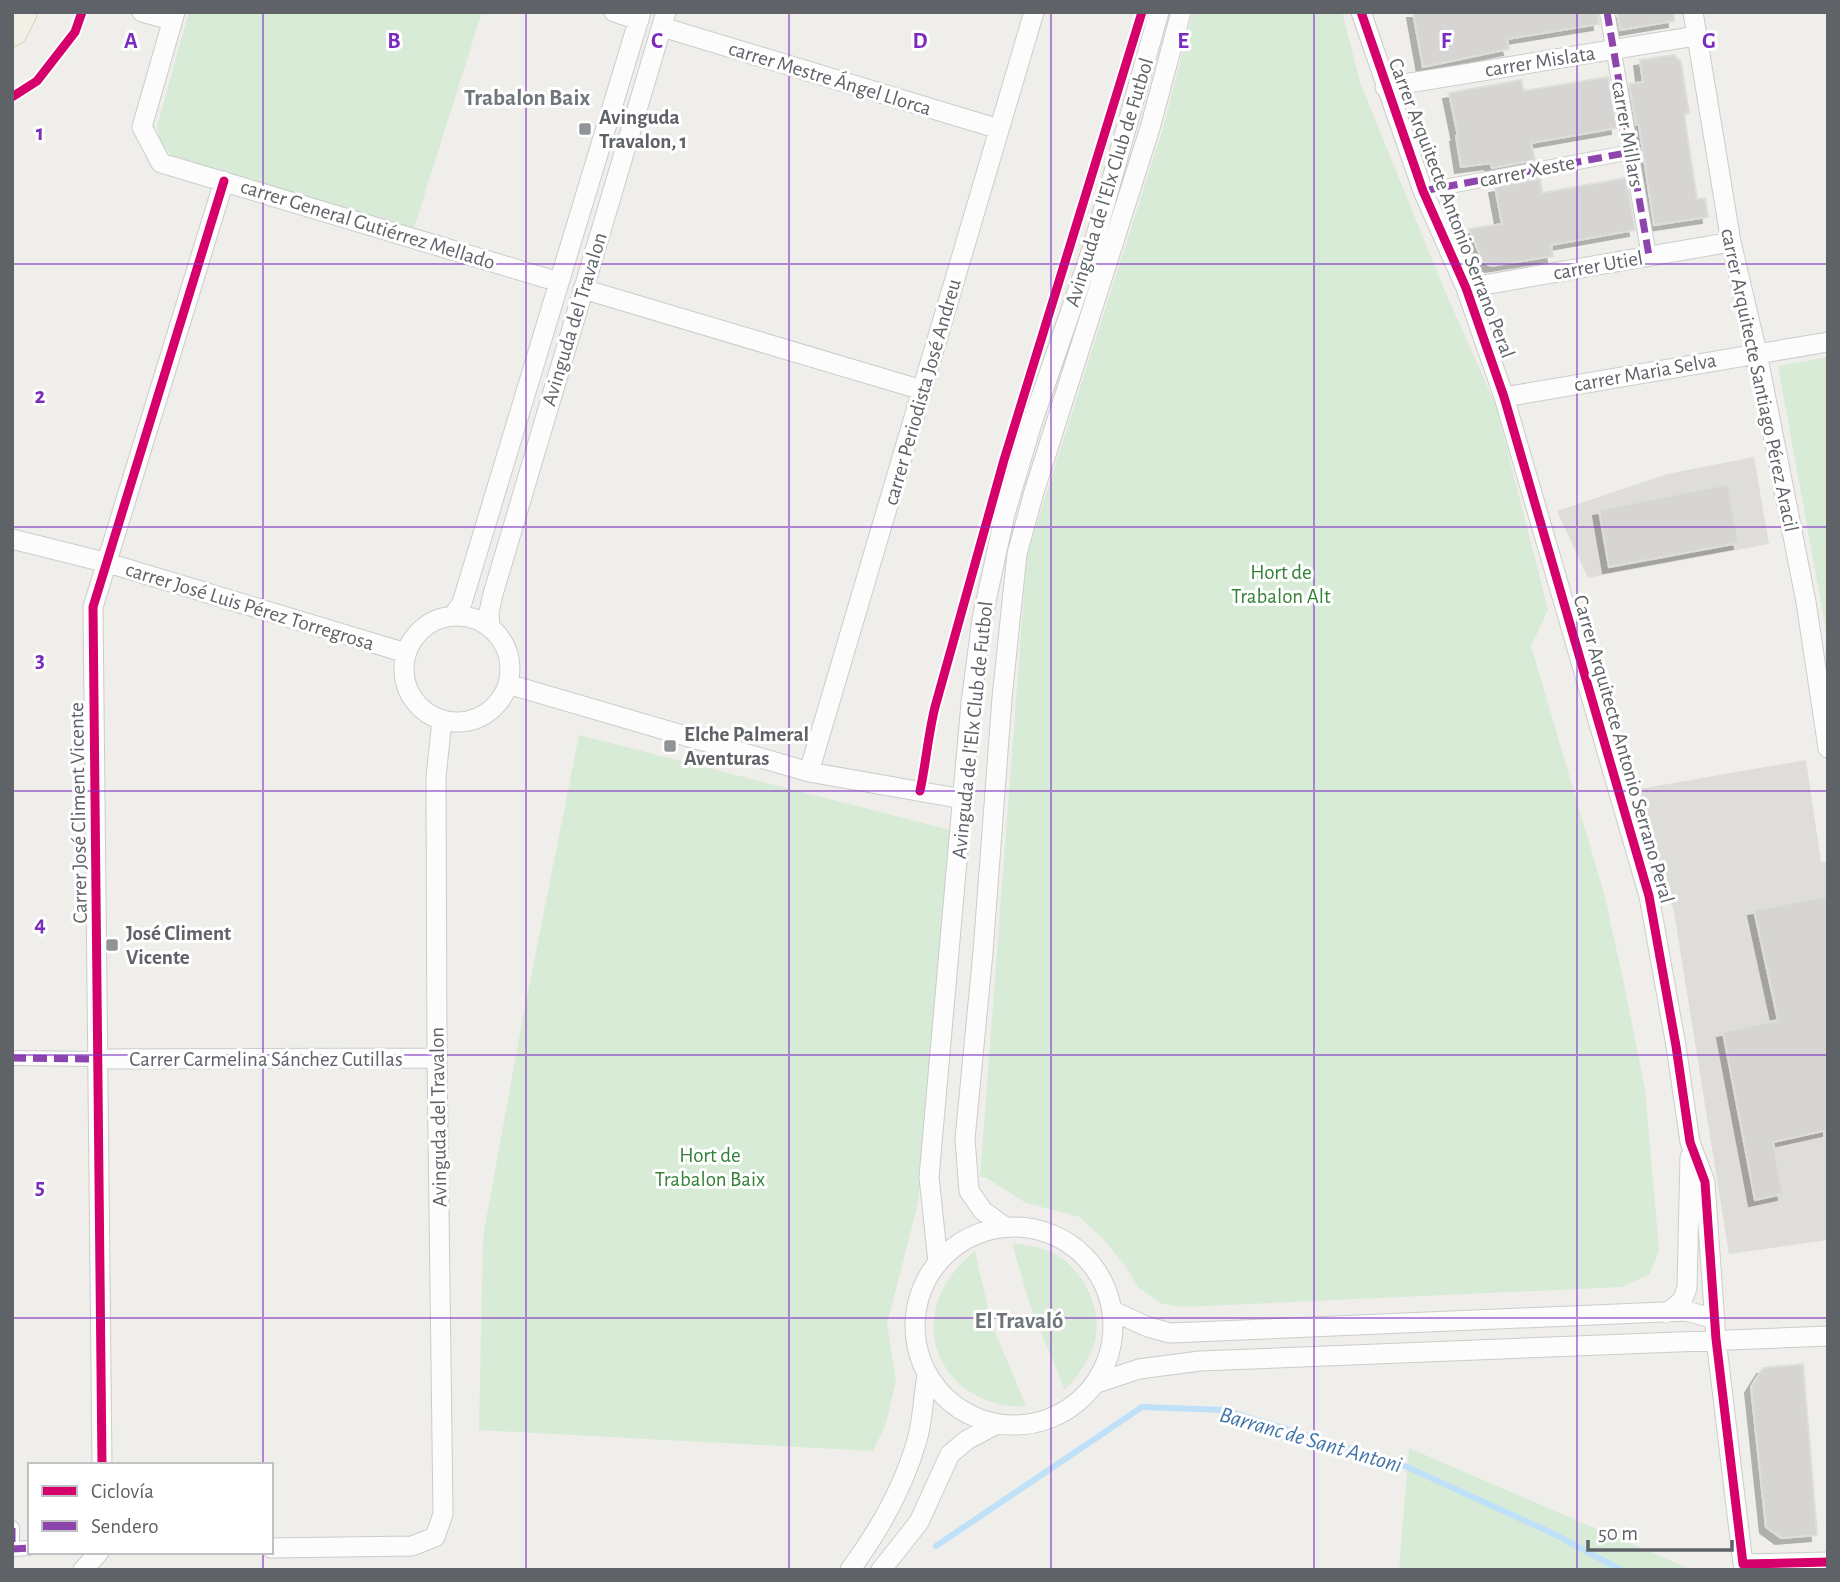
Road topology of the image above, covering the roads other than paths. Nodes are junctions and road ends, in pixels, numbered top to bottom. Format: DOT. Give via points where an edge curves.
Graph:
graph roads {
  1 [pos="21,12"];
  2 [pos="142,12"];
  3 [pos="614,12"];
  4 [pos="1034,12"];
  5 [pos="1159,12"];
  6 [pos="1181,12"];
  7 [pos="1361,12"];
  8 [pos="1607,12"];
  9 [pos="1693,12"];
  10 [pos="174,16"];
  11 [pos="640,16"];
  12 [pos="664,20"];
  13 [pos="12,30"];
  14 [pos="1696,36"];
  15 [pos="1613,49"];
  16 [pos="1385,87"];
  17 [pos="999,129"];
  18 [pos="1631,152"];
  19 [pos="224,181"];
  20 [pos="1423,191"];
  21 [pos="1731,242"];
  22 [pos="1648,256"];
  23 [pos="559,282"];
  24 [pos="1466,288"];
  25 [pos="583,289"];
  26 [pos="1828,342"];
  27 [pos="1757,353"];
  28 [pos="922,390"];
  29 [pos="1504,397"];
  30 [pos="12,539"];
  31 [pos="108,563"];
  32 [pos="453,616"];
  33 [pos="490,627"];
  34 [pos="406,653"];
  35 [pos="508,684"];
  36 [pos="442,720"];
  37 [pos="1828,748"];
  38 [pos="809,772"];
  39 [pos="963,799"];
  40 [pos="12,1058"];
  41 [pos="437,1058"];
  42 [pos="98,1059"];
  43 [pos="1690,1142"];
  44 [pos="1005,1227"];
  45 [pos="938,1262"];
  46 [pos="1113,1311"];
  47 [pos="1667,1312"];
  48 [pos="1715,1319"];
  49 [pos="1828,1336"];
  50 [pos="1716,1339"];
  51 [pos="927,1376"];
  52 [pos="1097,1383"];
  53 [pos="995,1425"];
  54 [pos="102,1463"];
  55 [pos="12,1528"];
  56 [pos="273,1548"];
  57 [pos="12,1549"];
  58 [pos="97,1554"];
  59 [pos="1828,1562"];
  60 [pos="83,1570"];
  61 [pos="850,1570"];
  62 [pos="881,1570"];
  1 -- 13 [label="highway"];
  2 -- 10 [label="street"];
  3 -- 11 [label="street"];
  4 -- 17 [label="street, carrer Periodista José Andreu"];
  5 -- 39 [label="street, Avinguda de l'Elx Club de Futbol" via="1093,246 1005,514 982,619"];
  6 -- 44 [label="street, Avinguda de l'Elx Club de Futbol" via="1150,128 1017,554 965,1139 970,1191 983,1211"];
  7 -- 16 [label="street, Carrer Arquitecte Antonio Serrano Peral"];
  8 -- 15 [label="street, carrer Millars"];
  9 -- 14 [label="street, carrer Arquitecte Santiago Pérez Aracil"];
  10 -- 19 [label="street, carrer General Gutiérrez Mellado" via="142,127 161,163"];
  11 -- 23 [label="street, Avinguda del Travalon"];
  12 -- 17 [label="street, carrer Mestre Ángel Llorca"];
  12 -- 25 [label="street, Avinguda del Travalon"];
  14 -- 15 [label="street, carrer Mislata"];
  14 -- 21 [label="street, carrer Arquitecte Santiago Pérez Aracil"];
  15 -- 16 [label="street, carrer Mislata"];
  15 -- 18 [label="street, carrer Millars"];
  16 -- 20 [label="street, Carrer Arquitecte Antonio Serrano Peral"];
  17 -- 28 [label="street, carrer Periodista José Andreu"];
  18 -- 20 [label="street, carrer Xeste"];
  18 -- 22 [label="street, carrer Millars"];
  19 -- 23 [label="street, carrer General Gutiérrez Mellado"];
  19 -- 31 [label="street, Carrer José Climent Vicente"];
  20 -- 24 [label="street, Carrer Arquitecte Antonio Serrano Peral"];
  21 -- 22 [label="street, carrer Utiel"];
  21 -- 27 [label="street, carrer Arquitecte Santiago Pérez Aracil"];
  22 -- 24 [label="street, carrer Utiel"];
  23 -- 32 [label="street, Avinguda del Travalon" via="462,603"];
  24 -- 29 [label="street, Carrer Arquitecte Antonio Serrano Peral"];
  25 -- 28 [label="street"];
  25 -- 33 [label="street, Avinguda del Travalon" via="492,594"];
  26 -- 27 [label="street, carrer Maria Selva"];
  27 -- 29 [label="street, carrer Maria Selva"];
  27 -- 37 [label="street, carrer Arquitecte Santiago Pérez Aracil" via="1806,602"];
  28 -- 38 [label="street, carrer Periodista José Andreu"];
  29 -- 43 [label="street, Carrer Arquitecte Antonio Serrano Peral" via="1649,896"];
  30 -- 31 [label="street, carrer José Luis Pérez Torregrosa"];
  31 -- 34 [label="street, carrer José Luis Pérez Torregrosa"];
  31 -- 42 [label="street, Carrer José Climent Vicente" via="93,607"];
  32 -- 33 [label="street" via="476,619"];
  32 -- 34 [label="street" via="426,625"];
  33 -- 35 [label="street" via="508,656"];
  34 -- 36 [label="street" via="404,674 410,695 422,710"];
  35 -- 36 [label="street" via="488,712 465,721"];
  35 -- 38 [label="street"];
  36 -- 41 [label="street, Avinguda del Travalon" via="436,776"];
  38 -- 39 [label="street"];
  39 -- 45 [label="street, Avinguda de l'Elx Club de Futbol" via="929,1177"];
  40 -- 42 [label="street, Carrer Carmelina Sánchez Cutillas"];
  41 -- 42 [label="street, Carrer Carmelina Sánchez Cutillas"];
  41 -- 56 [label="street, Avinguda del Travalon" via="443,1514 435,1537 412,1546"];
  42 -- 54 [label="street, Carrer José Climent Vicente"];
  43 -- 47 [label="street" via="1687,1288 1682,1301"];
  43 -- 48 [label="street, Carrer Arquitecte Antonio Serrano Peral" via="1704,1182"];
  44 -- 45 [label="street" via="962,1241"];
  44 -- 46 [label="street" via="1024,1226 1059,1236 1088,1258 1105,1285"];
  45 -- 51 [label="street" via="921,1290 914,1332"];
  46 -- 47 [label="street" via="1170,1333"];
  46 -- 52 [label="street" via="1106,1366"];
  47 -- 48 [label="street" via="1686,1311"];
  48 -- 50 [label="street, Carrer Arquitecte Antonio Serrano Peral"];
  49 -- 50 [label="street"];
  50 -- 52 [label="street" via="1200,1361 1139,1369"];
  50 -- 59 [label="street, Carrer Arquitecte Antonio Serrano Peral" via="1743,1564"];
  51 -- 53 [label="street" via="957,1409"];
  51 -- 61 [label="street" via="918,1438 905,1474"];
  52 -- 53 [label="street" via="1060,1415 1022,1426"];
  53 -- 62 [label="street" via="950,1454 919,1522"];
  55 -- 57 [label="street"];
  58 -- 60 [label="street"];
}
